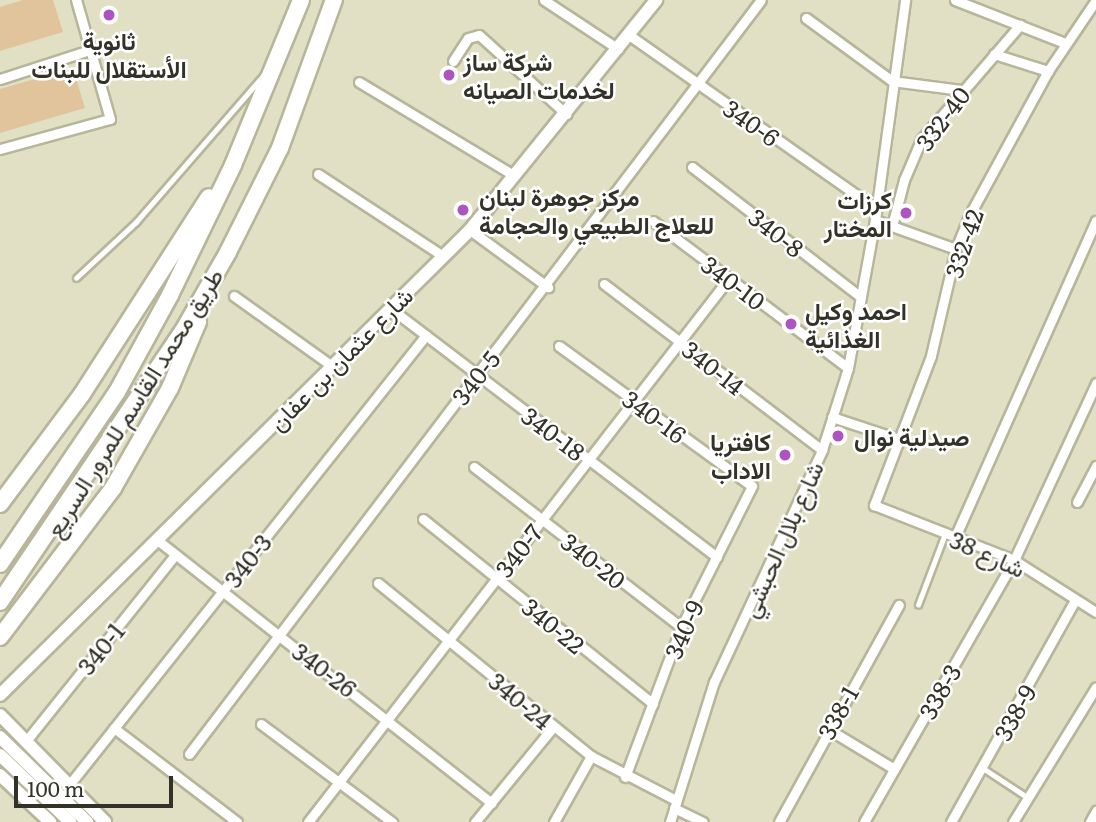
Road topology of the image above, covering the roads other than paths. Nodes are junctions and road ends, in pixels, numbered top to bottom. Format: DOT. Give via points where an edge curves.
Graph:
graph roads {
  1 [pos="76,0"];
  2 [pos="301,0"];
  3 [pos="334,0"];
  4 [pos="544,0"];
  5 [pos="656,0"];
  6 [pos="761,0"];
  7 [pos="905,0"];
  8 [pos="955,0"];
  9 [pos="1096,0"];
  10 [pos="1086,14"];
  11 [pos="806,18"];
  12 [pos="1096,21"];
  13 [pos="1020,25"];
  14 [pos="629,34"];
  15 [pos="1065,43"];
  16 [pos="618,49"];
  17 [pos="90,50"];
  18 [pos="994,54"];
  19 [pos="453,61"];
  20 [pos="275,65"];
  21 [pos="1048,71"];
  22 [pos="0,79"];
  23 [pos="892,81"];
  24 [pos="359,82"];
  25 [pos="697,84"];
  26 [pos="961,90"];
  27 [pos="566,114"];
  28 [pos="0,149"];
  29 [pos="233,164"];
  30 [pos="692,167"];
  31 [pos="318,174"];
  32 [pos="513,176"];
  33 [pos="875,208"];
  34 [pos="875,220"];
  35 [pos="1096,220"];
  36 [pos="653,221"];
  37 [pos="892,226"];
  38 [pos="470,230"];
  39 [pos="956,249"];
  40 [pos="228,252"];
  41 [pos="443,256"];
  42 [pos="76,278"];
  43 [pos="729,278"];
  44 [pos="604,284"];
  45 [pos="548,287"];
  46 [pos="234,296"];
  47 [pos="861,297"];
  48 [pos="390,308"];
  49 [pos="426,335"];
  50 [pos="680,341"];
  51 [pos="559,346"];
  52 [pos="332,366"];
  53 [pos="848,368"];
  54 [pos="476,374"];
  55 [pos="1096,383"];
  56 [pos="634,401"];
  57 [pos="832,417"];
  58 [pos="898,439"];
  59 [pos="822,450"];
  60 [pos="589,459"];
  61 [pos="1096,466"];
  62 [pos="474,467"];
  63 [pos="752,486"];
  64 [pos="1077,502"];
  65 [pos="0,505"];
  66 [pos="874,505"];
  67 [pos="423,519"];
  68 [pos="542,519"];
  69 [pos="950,535"];
  70 [pos="156,539"];
  71 [pos="175,555"];
  72 [pos="717,557"];
  73 [pos="1014,560"];
  74 [pos="0,564"];
  75 [pos="496,578"];
  76 [pos="378,583"];
  77 [pos="223,591"];
  78 [pos="1075,600"];
  79 [pos="0,602"];
  80 [pos="899,605"];
  81 [pos="918,605"];
  82 [pos="1096,612"];
  83 [pos="681,627"];
  84 [pos="279,634"];
  85 [pos="0,637"];
  86 [pos="449,639"];
  87 [pos="1096,687"];
  88 [pos="0,695"];
  89 [pos="653,704"];
  90 [pos="0,715"];
  91 [pos="388,718"];
  92 [pos="261,723"];
  93 [pos="553,727"];
  94 [pos="114,728"];
  95 [pos="828,729"];
  96 [pos="0,737"];
  97 [pos="26,741"];
  98 [pos="189,754"];
  99 [pos="0,755"];
  100 [pos="591,756"];
  101 [pos="984,768"];
  102 [pos="894,769"];
  103 [pos="0,775"];
  104 [pos="625,777"];
  105 [pos="339,782"];
  106 [pos="69,785"];
  107 [pos="1028,797"];
  108 [pos="491,803"];
  109 [pos="675,804"];
  110 [pos="50,822"];
  111 [pos="70,822"];
  112 [pos="87,822"];
  113 [pos="105,822"];
  114 [pos="237,822"];
  115 [pos="308,822"];
  116 [pos="392,822"];
  117 [pos="475,822"];
  118 [pos="554,822"];
  119 [pos="670,822"];
  120 [pos="703,822"];
  121 [pos="779,822"];
  122 [pos="864,822"];
  123 [pos="951,822"];
  124 [pos="1013,822"];
  1 -- 17 [label="street"];
  2 -- 20 [label="highway, طريق محمد القاسم للمرور السريع"];
  3 -- 40 [label="highway, طريق محمد القاسم للمرور السريع" via="280,148"];
  4 -- 16 [label="street"];
  5 -- 14 [label="street, شارع عثمان بن عفان"];
  6 -- 25 [label="street, 340-5"];
  7 -- 23 [label="street, شارع بلال الحبشي"];
  8 -- 13 [label="street"];
  9 -- 10 [label="street, 332-42"];
  10 -- 12 [label="street"];
  10 -- 15 [label="street, 332-42"];
  11 -- 23 [label="street"];
  13 -- 15 [label="street"];
  13 -- 18 [label="street, 332-40"];
  14 -- 16 [label="street, شارع عثمان بن عفان"];
  14 -- 25 [label="street, 340-6"];
  15 -- 21 [label="street, 332-42"];
  16 -- 27 [label="street, شارع عثمان بن عفان"];
  17 -- 22 [label="street"];
  17 -- 28 [label="street" via="110,119"];
  18 -- 21 [label="street"];
  18 -- 26 [label="street, 332-40"];
  19 -- 27 [label="street" via="468,38 479,35"];
  20 -- 29 [label="highway, طريق محمد القاسم للمرور السريع"];
  20 -- 42 [label="lane" via="233,105 136,222"];
  21 -- 39 [label="street, 332-42"];
  23 -- 26 [label="street"];
  23 -- 33 [label="street, شارع بلال الحبشي"];
  24 -- 32 [label="street"];
  25 -- 33 [label="street, 340-6"];
  25 -- 45 [label="street, 340-5"];
  26 -- 37 [label="street, 332-40" via="921,140"];
  27 -- 32 [label="street, شارع عثمان بن عفان"];
  29 -- 65 [label="highway" via="82,394"];
  29 -- 74 [label="highway, طريق محمد القاسم للمرور السريع" via="117,392"];
  30 -- 47 [label="street, 340-8"];
  31 -- 41 [label="street"];
  32 -- 38 [label="street, شارع عثمان بن عفان"];
  33 -- 34 [label="street, شارع بلال الحبشي"];
  34 -- 37 [label="street"];
  34 -- 47 [label="street, شارع بلال الحبشي"];
  35 -- 69 [label="street"];
  36 -- 43 [label="street, 340-10"];
  37 -- 39 [label="street"];
  38 -- 41 [label="street, شارع عثمان بن عفان"];
  38 -- 45 [label="street"];
  39 -- 58 [label="street, 332-42" via="931,356"];
  40 -- 79 [label="highway, طريق محمد القاسم للمرور السريع" via="176,343"];
  40 -- 85 [label="highway" via="170,388 113,488"];
  41 -- 48 [label="street, شارع عثمان بن عفان"];
  43 -- 50 [label="street, 340-7"];
  43 -- 53 [label="street, 340-10"];
  44 -- 50 [label="street, 340-14"];
  45 -- 54 [label="street, 340-5"];
  46 -- 52 [label="street"];
  47 -- 53 [label="street, شارع بلال الحبشي"];
  48 -- 49 [label="street, 340-18"];
  48 -- 52 [label="street, شارع عثمان بن عفان"];
  49 -- 54 [label="street, 340-18"];
  49 -- 77 [label="street, 340-3"];
  50 -- 56 [label="street, 340-7"];
  50 -- 59 [label="street, 340-14"];
  51 -- 56 [label="street, 340-16"];
  52 -- 70 [label="street, شارع عثمان بن عفان"];
  53 -- 57 [label="street, شارع بلال الحبشي"];
  54 -- 60 [label="street, 340-18"];
  54 -- 84 [label="street, 340-5"];
  55 -- 73 [label="street, 338-3"];
  56 -- 60 [label="street, 340-7"];
  56 -- 63 [label="street, 340-16"];
  57 -- 58 [label="street"];
  57 -- 59 [label="street, شارع بلال الحبشي"];
  58 -- 66 [label="street, 332-42"];
  59 -- 109 [label="street, شارع بلال الحبشي" via="714,682"];
  60 -- 68 [label="street, 340-7"];
  60 -- 72 [label="street, 340-18"];
  61 -- 64 [label="street"];
  62 -- 68 [label="street, 340-20"];
  63 -- 72 [label="street, 340-9"];
  66 -- 69 [label="street, شارع 38"];
  67 -- 75 [label="street, 340-22"];
  68 -- 75 [label="street, 340-7"];
  68 -- 83 [label="street, 340-20"];
  69 -- 73 [label="street, شارع 38"];
  69 -- 81 [label="lane"];
  70 -- 71 [label="street, 340-26"];
  70 -- 88 [label="street, شارع عثمان بن عفان"];
  71 -- 77 [label="street, 340-26"];
  71 -- 97 [label="street, 340-1"];
  72 -- 83 [label="street, 340-9"];
  73 -- 78 [label="street, شارع 38"];
  73 -- 102 [label="street, 338-3"];
  75 -- 86 [label="street, 340-7"];
  75 -- 89 [label="street, 340-22"];
  76 -- 86 [label="street, 340-24"];
  77 -- 84 [label="street, 340-26"];
  77 -- 94 [label="street, 340-3"];
  78 -- 82 [label="street, شارع 38"];
  78 -- 101 [label="street, 338-9"];
  80 -- 95 [label="street, 338-1"];
  83 -- 89 [label="street, 340-9"];
  84 -- 91 [label="street, 340-26"];
  84 -- 98 [label="street, 340-5"];
  86 -- 91 [label="street, 340-7"];
  86 -- 93 [label="street, 340-24"];
  87 -- 107 [label="street"];
  89 -- 104 [label="street, 340-9"];
  90 -- 97 [label="street"];
  91 -- 105 [label="street, 340-7"];
  91 -- 108 [label="street, 340-26"];
  92 -- 105 [label="street"];
  93 -- 100 [label="street, 340-24"];
  93 -- 108 [label="street"];
  94 -- 106 [label="street, 340-3"];
  94 -- 114 [label="street"];
  95 -- 102 [label="street"];
  95 -- 121 [label="street, 338-1"];
  96 -- 112 [label="street"];
  97 -- 106 [label="street"];
  99 -- 111 [label="street"];
  100 -- 104 [label="street, 340-24"];
  100 -- 118 [label="street"];
  101 -- 107 [label="lane"];
  101 -- 123 [label="street, 338-9"];
  102 -- 122 [label="street, 338-3"];
  103 -- 110 [label="street"];
  104 -- 109 [label="street, 340-24"];
  105 -- 115 [label="street, 340-7"];
  105 -- 116 [label="street"];
  106 -- 113 [label="street"];
  107 -- 124 [label="street"];
  108 -- 117 [label="street"];
  109 -- 119 [label="street, شارع بلال الحبشي"];
  109 -- 120 [label="street, 340-24"];
}
